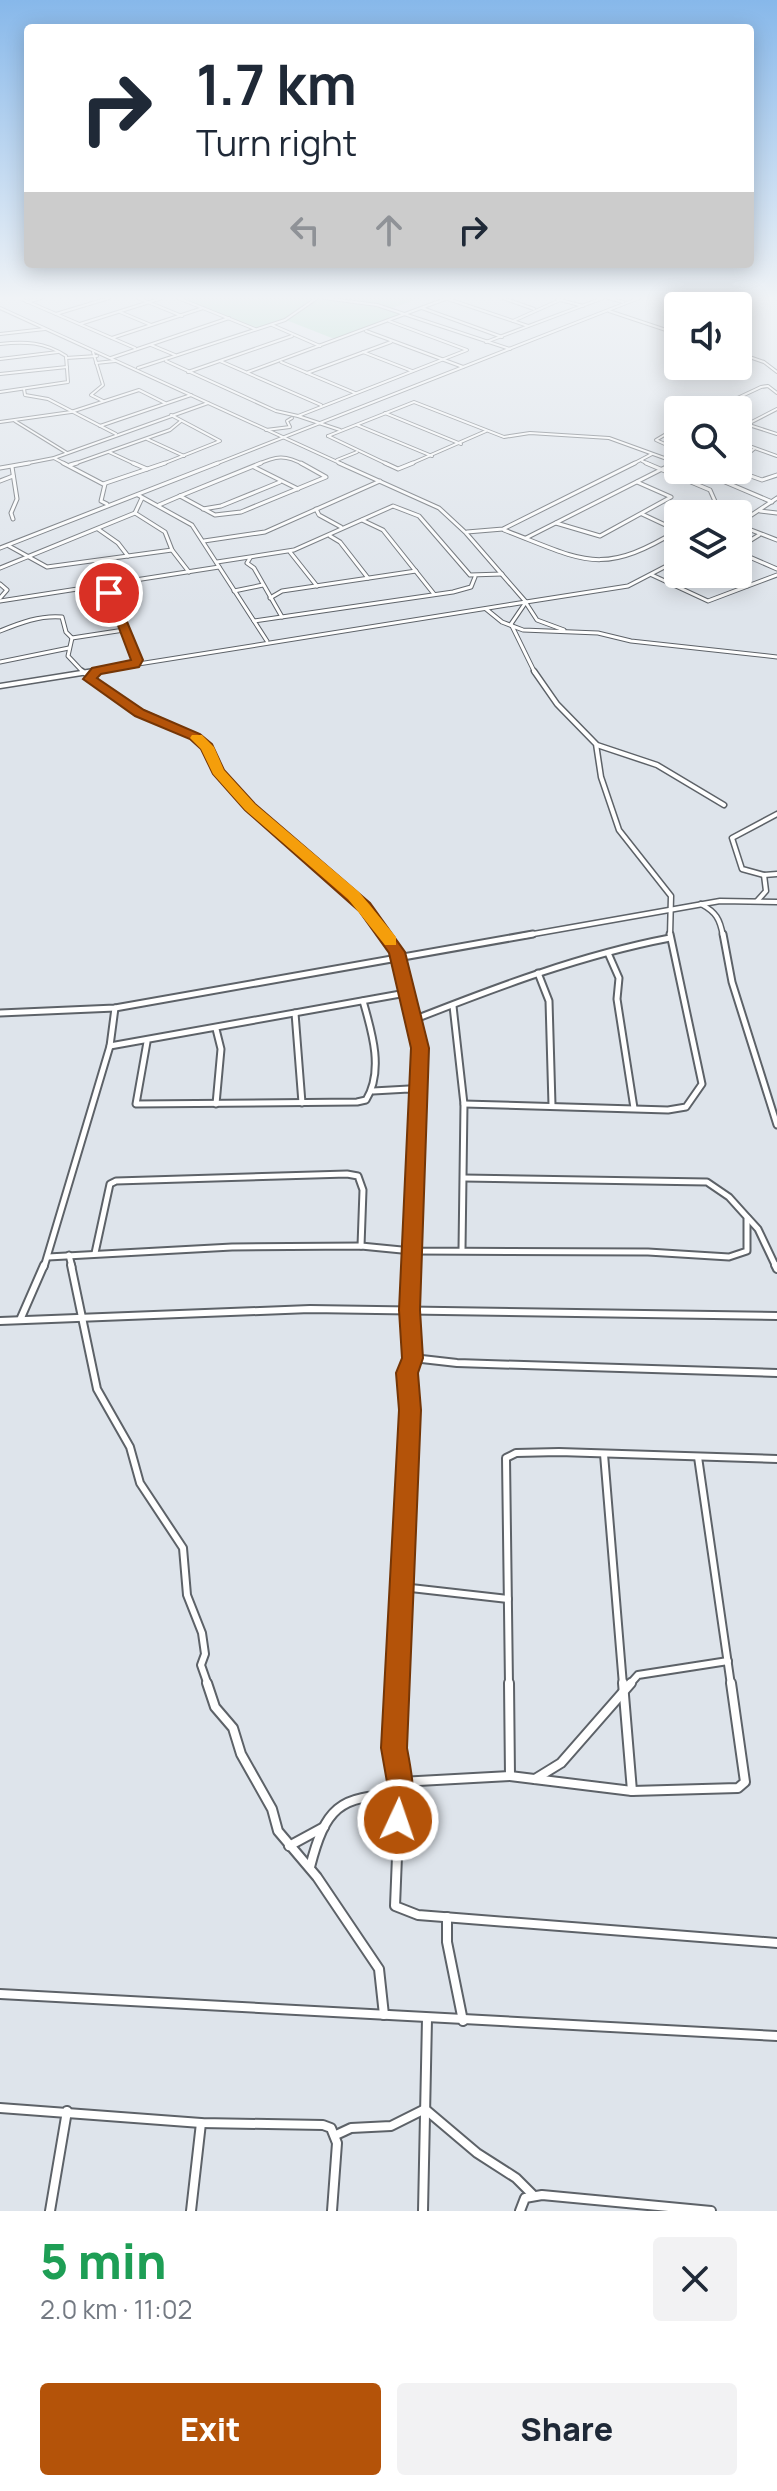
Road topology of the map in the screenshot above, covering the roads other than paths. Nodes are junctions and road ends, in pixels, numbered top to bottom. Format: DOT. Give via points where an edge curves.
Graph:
graph roads {
  1 [pos="52,401"];
  2 [pos="161,401"];
  3 [pos="170,401"];
  4 [pos="257,401"];
  5 [pos="312,401"];
  6 [pos="335,401"];
  7 [pos="376,401"];
  8 [pos="104,402"];
  9 [pos="209,402"];
  10 [pos="165,403"];
  11 [pos="323,406"];
  12 [pos="777,409"];
  13 [pos="71,412"];
  14 [pos="384,413"];
  15 [pos="171,415"];
  16 [pos="295,417"];
  17 [pos="15,421"];
  18 [pos="181,421"];
  19 [pos="0,422"];
  20 [pos="752,422"];
  21 [pos="317,424"];
  22 [pos="356,424"];
  23 [pos="752,425"];
  24 [pos="100,426"];
  25 [pos="265,431"];
  26 [pos="342,431"];
  27 [pos="487,431"];
  28 [pos="297,432"];
  29 [pos="777,434"];
  30 [pos="117,435"];
  31 [pos="287,437"];
  32 [pos="147,439"];
  33 [pos="298,443"];
  34 [pos="461,444"];
  35 [pos="753,448"];
  36 [pos="109,452"];
  37 [pos="358,452"];
  38 [pos="67,453"];
  39 [pos="653,454"];
  40 [pos="752,454"];
  41 [pos="185,456"];
  42 [pos="433,456"];
  43 [pos="777,456"];
  44 [pos="664,457"];
  45 [pos="54,458"];
  46 [pos="337,460"];
  47 [pos="641,461"];
  48 [pos="69,465"];
  49 [pos="253,466"];
  50 [pos="12,467"];
  51 [pos="0,468"];
  52 [pos="664,468"];
  53 [pos="148,470"];
  54 [pos="660,470"];
  55 [pos="777,475"];
  56 [pos="13,476"];
  57 [pos="752,476"];
  58 [pos="93,479"];
  59 [pos="0,481"];
  60 [pos="118,481"];
  61 [pos="380,481"];
  62 [pos="280,482"];
  63 [pos="637,482"];
  64 [pos="105,484"];
  65 [pos="732,484"];
  66 [pos="299,489"];
  67 [pos="179,496"];
  68 [pos="140,497"];
  69 [pos="714,500"];
  70 [pos="773,500"];
  71 [pos="102,502"];
  72 [pos="116,502"];
  73 [pos="159,505"];
  74 [pos="99,509"];
  75 [pos="202,509"];
  76 [pos="316,509"];
  77 [pos="759,511"];
  78 [pos="771,511"];
  79 [pos="135,513"];
  80 [pos="777,513"];
  81 [pos="641,514"];
  82 [pos="752,515"];
  83 [pos="13,519"];
  84 [pos="361,519"];
  85 [pos="555,522"];
  86 [pos="664,524"];
  87 [pos="342,528"];
  88 [pos="98,529"];
  89 [pos="503,529"];
  90 [pos="752,531"];
  91 [pos="466,533"];
  92 [pos="329,535"];
  93 [pos="760,535"];
  94 [pos="526,538"];
  95 [pos="664,538"];
  96 [pos="752,540"];
  97 [pos="777,540"];
  98 [pos="204,541"];
  99 [pos="8,545"];
  100 [pos="0,548"];
  101 [pos="172,550"];
  102 [pos="289,551"];
  103 [pos="31,556"];
  104 [pos="128,556"];
  105 [pos="251,557"];
  106 [pos="752,557"];
  107 [pos="218,565"];
  108 [pos="664,567"];
  109 [pos="0,568"];
  110 [pos="777,569"];
  111 [pos="416,571"];
  112 [pos="189,572"];
  113 [pos="502,574"];
  114 [pos="651,574"];
  115 [pos="777,575"];
  116 [pos="475,577"];
  117 [pos="368,578"];
  118 [pos="664,580"];
  119 [pos="0,584"];
  120 [pos="106,584"];
  121 [pos="263,585"];
  122 [pos="752,585"];
  123 [pos="317,586"];
  124 [pos="682,588"];
  125 [pos="745,588"];
  126 [pos="7,590"];
  127 [pos="234,591"];
  128 [pos="435,595"];
  129 [pos="19,598"];
  130 [pos="270,598"];
  131 [pos="0,599"];
  132 [pos="526,602"];
  133 [pos="485,608"];
  134 [pos="282,617"];
  135 [pos="254,621"];
  136 [pos="512,627"];
  137 [pos="124,630"];
  138 [pos="0,631"];
  139 [pos="566,631"];
  140 [pos="72,638"];
  141 [pos="267,641"];
  142 [pos="69,648"];
  143 [pos="777,657"];
  144 [pos="0,662"];
  145 [pos="134,664"];
  146 [pos="101,669"];
  147 [pos="83,672"];
  148 [pos="90,679"];
  149 [pos="0,686"];
  150 [pos="596,744"];
  151 [pos="724,805"];
  152 [pos="777,814"];
  153 [pos="777,874"];
  154 [pos="764,875"];
  155 [pos="766,891"];
  156 [pos="757,901"];
  157 [pos="776,902"];
  158 [pos="700,904"];
  159 [pos="671,909"];
  160 [pos="670,938"];
  161 [pos="608,953"];
  162 [pos="398,956"];
  163 [pos="538,973"];
  164 [pos="406,993"];
  165 [pos="363,1001"];
  166 [pos="453,1006"];
  167 [pos="115,1008"];
  168 [pos="0,1013"];
  169 [pos="295,1013"];
  170 [pos="413,1020"];
  171 [pos="216,1029"];
  172 [pos="147,1042"];
  173 [pos="110,1046"];
  174 [pos="419,1078"];
  175 [pos="410,1089"];
  176 [pos="373,1091"];
  177 [pos="418,1096"];
  178 [pos="302,1103"];
  179 [pos="216,1104"];
  180 [pos="464,1104"];
  181 [pos="552,1105"];
  182 [pos="634,1108"];
  183 [pos="777,1125"];
  184 [pos="464,1178"];
  185 [pos="747,1217"];
  186 [pos="361,1246"];
  187 [pos="462,1249"];
  188 [pos="412,1251"];
  189 [pos="95,1253"];
  190 [pos="69,1255"];
  191 [pos="48,1257"];
  192 [pos="777,1269"];
  193 [pos="410,1310"];
  194 [pos="777,1316"];
  195 [pos="80,1317"];
  196 [pos="20,1320"];
  197 [pos="0,1321"];
  198 [pos="413,1358"];
  199 [pos="777,1373"];
  200 [pos="604,1454"];
  201 [pos="698,1457"];
  202 [pos="777,1459"];
  203 [pos="402,1587"];
  204 [pos="508,1599"];
  205 [pos="728,1661"];
  206 [pos="624,1693"];
  207 [pos="510,1776"];
  208 [pos="535,1779"];
  209 [pos="400,1782"];
  210 [pos="632,1791"];
  211 [pos="399,1796"];
  212 [pos="325,1827"];
  213 [pos="289,1846"];
  214 [pos="310,1868"];
  215 [pos="447,1917"];
  216 [pos="777,1943"];
  217 [pos="0,1994"];
  218 [pos="384,2015"];
  219 [pos="427,2019"];
  220 [pos="463,2021"];
  221 [pos="777,2036"];
  222 [pos="0,2108"];
  223 [pos="425,2109"];
  224 [pos="67,2111"];
  225 [pos="201,2123"];
  226 [pos="336,2135"];
  227 [pos="533,2195"];
  228 [pos="50,2211"];
  229 [pos="191,2211"];
  230 [pos="332,2211"];
  231 [pos="423,2211"];
  232 [pos="520,2211"];
  233 [pos="711,2211"];
  1 -- 13 [label="street"];
  2 -- 10 [label="street"];
  3 -- 10 [label="street"];
  4 -- 16 [label="street"];
  5 -- 11 [label="street"];
  6 -- 11 [label="street"];
  7 -- 21 [label="street"];
  8 -- 13 [label="street"];
  9 -- 15 [label="street"];
  9 -- 25 [label="street"];
  10 -- 24 [label="street"];
  11 -- 16 [label="street"];
  12 -- 20 [label="street"];
  13 -- 17 [label="street"];
  13 -- 24 [label="street"];
  14 -- 22 [label="street"];
  14 -- 27 [label="street" via="414,402"];
  14 -- 34 [label="street"];
  15 -- 18 [label="street"];
  15 -- 30 [label="street"];
  16 -- 21 [label="street"];
  16 -- 25 [label="street" via="287,421 290,427"];
  17 -- 19 [label="street"];
  17 -- 38 [label="street"];
  18 -- 32 [label="street"];
  18 -- 41 [label="street" via="220,441"];
  21 -- 26 [label="street"];
  21 -- 28 [label="street"];
  22 -- 26 [label="street"];
  22 -- 42 [label="street"];
  23 -- 29 [label="street"];
  24 -- 30 [label="street"];
  25 -- 31 [label="street"];
  26 -- 37 [label="street" via="328,437"];
  27 -- 34 [label="street"];
  27 -- 39 [label="street" via="504,437 530,433 609,438"];
  28 -- 31 [label="street"];
  28 -- 33 [label="street"];
  30 -- 38 [label="street"];
  31 -- 33 [label="street"];
  31 -- 68 [label="street"];
  32 -- 36 [label="street"];
  32 -- 41 [label="street"];
  33 -- 46 [label="street"];
  34 -- 42 [label="street"];
  35 -- 40 [label="street"];
  35 -- 43 [label="street"];
  36 -- 48 [label="street"];
  36 -- 53 [label="street"];
  37 -- 42 [label="street" via="398,469"];
  37 -- 46 [label="street"];
  38 -- 45 [label="street"];
  39 -- 44 [label="street"];
  39 -- 47 [label="street"];
  41 -- 53 [label="street"];
  45 -- 48 [label="street"];
  45 -- 50 [label="street"];
  46 -- 61 [label="street"];
  47 -- 54 [label="street"];
  47 -- 89 [label="street"];
  48 -- 58 [label="street"];
  49 -- 62 [label="street"];
  49 -- 66 [label="street" via="289,456 325,475"];
  49 -- 67 [label="street"];
  50 -- 51 [label="street"];
  50 -- 56 [label="street"];
  52 -- 54 [label="street"];
  53 -- 60 [label="street"];
  54 -- 63 [label="street"];
  54 -- 69 [label="street" via="710,490"];
  55 -- 57 [label="street" via="762,480"];
  56 -- 59 [label="street"];
  56 -- 83 [label="street"];
  58 -- 60 [label="street"];
  58 -- 64 [label="street"];
  60 -- 64 [label="street"];
  61 -- 76 [label="street"];
  61 -- 91 [label="street" via="439,508"];
  62 -- 66 [label="street"];
  62 -- 75 [label="street"];
  63 -- 81 [label="street" via="671,497"];
  63 -- 85 [label="street"];
  64 -- 71 [label="street"];
  65 -- 70 [label="street"];
  66 -- 75 [label="street" via="241,512 215,515"];
  67 -- 73 [label="street"];
  67 -- 75 [label="street"];
  68 -- 72 [label="street"];
  68 -- 73 [label="street"];
  68 -- 79 [label="street"];
  70 -- 77 [label="street"];
  70 -- 78 [label="street"];
  71 -- 72 [label="street"];
  71 -- 74 [label="street"];
  72 -- 74 [label="street"];
  73 -- 98 [label="street" via="185,519"];
  74 -- 99 [label="street"];
  76 -- 87 [label="street"];
  76 -- 98 [label="street" via="265,532"];
  77 -- 78 [label="street"];
  77 -- 82 [label="street"];
  78 -- 80 [label="street"];
  79 -- 88 [label="street"];
  79 -- 101 [label="street" via="165,532"];
  81 -- 85 [label="street" via="600,536"];
  81 -- 86 [label="street"];
  84 -- 87 [label="street"];
  84 -- 111 [label="street" via="383,530"];
  84 -- 116 [label="street" via="393,506 414,513"];
  85 -- 94 [label="street"];
  87 -- 92 [label="street"];
  88 -- 103 [label="street"];
  88 -- 104 [label="street"];
  89 -- 91 [label="street"];
  89 -- 94 [label="street"];
  90 -- 93 [label="street"];
  91 -- 113 [label="street"];
  92 -- 102 [label="street"];
  92 -- 117 [label="street"];
  93 -- 96 [label="street"];
  93 -- 97 [label="street"];
  94 -- 95 [label="street" via="573,557 618,559"];
  98 -- 107 [label="street"];
  99 -- 100 [label="street"];
  99 -- 103 [label="street"];
  101 -- 104 [label="street"];
  101 -- 112 [label="street"];
  102 -- 105 [label="street"];
  102 -- 123 [label="street"];
  103 -- 104 [label="street" via="47,567"];
  103 -- 109 [label="street"];
  105 -- 107 [label="street"];
  105 -- 121 [label="street" via="247,563"];
  106 -- 110 [label="street"];
  107 -- 112 [label="street"];
  107 -- 127 [label="street"];
  108 -- 114 [label="street"];
  111 -- 117 [label="street"];
  111 -- 128 [label="street"];
  112 -- 120 [label="street"];
  113 -- 116 [label="street"];
  113 -- 132 [label="street"];
  114 -- 118 [label="street"];
  114 -- 132 [label="street" via="628,586"];
  115 -- 122 [label="street"];
  116 -- 128 [label="street" via="468,589"];
  117 -- 123 [label="street"];
  119 -- 126 [label="street"];
  120 -- 129 [label="street"];
  120 -- 137 [label="street"];
  121 -- 127 [label="street"];
  121 -- 130 [label="street"];
  123 -- 130 [label="street" via="272,593"];
  124 -- 125 [label="street" via="708,601"];
  126 -- 129 [label="street"];
  126 -- 131 [label="street"];
  127 -- 135 [label="street"];
  128 -- 134 [label="street"];
  129 -- 131 [label="street"];
  130 -- 134 [label="street"];
  132 -- 133 [label="street"];
  132 -- 136 [label="street"];
  132 -- 139 [label="street" via="537,620"];
  133 -- 136 [label="street"];
  133 -- 141 [label="street"];
  134 -- 135 [label="street"];
  135 -- 141 [label="street"];
  136 -- 139 [label="street"];
  136 -- 150 [label="street" via="537,679 574,728"];
  137 -- 140 [label="street"];
  137 -- 145 [label="street" via="133,645"];
  138 -- 140 [label="street" via="55,616 62,617"];
  139 -- 143 [label="street"];
  140 -- 142 [label="street"];
  141 -- 145 [label="street"];
  142 -- 144 [label="street"];
  142 -- 147 [label="street" via="68,656"];
  145 -- 146 [label="street"];
  146 -- 147 [label="street"];
  146 -- 148 [label="street"];
  147 -- 148 [label="street"];
  147 -- 149 [label="street"];
  148 -- 162 [label="street" via="128,706 195,736 225,780 276,833 365,907"];
  150 -- 151 [label="street" via="657,765"];
  150 -- 159 [label="street" via="615,821 668,888"];
  152 -- 154 [label="street" via="732,838 739,867"];
  153 -- 154 [label="street"];
  154 -- 155 [label="street"];
  155 -- 156 [label="street"];
  155 -- 157 [label="street"];
  156 -- 157 [label="street"];
  156 -- 158 [label="street"];
  158 -- 159 [label="street"];
  158 -- 183 [label="street" via="720,920 732,982"];
  159 -- 160 [label="street"];
  159 -- 162 [label="street"];
  160 -- 161 [label="street"];
  160 -- 182 [label="street" via="702,1084 686,1107"];
  161 -- 163 [label="street"];
  161 -- 182 [label="street" via="619,978 617,999"];
  162 -- 164 [label="street"];
  162 -- 167 [label="street"];
  163 -- 166 [label="street"];
  163 -- 181 [label="street" via="549,1001"];
  164 -- 165 [label="street"];
  164 -- 170 [label="street"];
  165 -- 169 [label="street"];
  165 -- 176 [label="street" via="374,1036"];
  166 -- 170 [label="street"];
  166 -- 180 [label="street"];
  167 -- 168 [label="street"];
  167 -- 173 [label="street"];
  169 -- 171 [label="street"];
  169 -- 178 [label="street"];
  170 -- 174 [label="street" via="420,1048"];
  171 -- 172 [label="street"];
  171 -- 179 [label="street" via="221,1049"];
  172 -- 173 [label="street"];
  172 -- 179 [label="street" via="136,1104"];
  173 -- 191 [label="street"];
  174 -- 175 [label="street"];
  174 -- 177 [label="street"];
  175 -- 176 [label="street"];
  175 -- 177 [label="street"];
  176 -- 178 [label="street" via="357,1102"];
  177 -- 188 [label="street"];
  178 -- 179 [label="street"];
  180 -- 181 [label="street"];
  180 -- 184 [label="street"];
  181 -- 182 [label="street"];
  184 -- 185 [label="street" via="707,1182"];
  184 -- 187 [label="street"];
  185 -- 187 [label="street" via="747,1251 729,1257"];
  185 -- 192 [label="street"];
  186 -- 188 [label="street"];
  186 -- 189 [label="street"];
  186 -- 189 [label="street" via="362,1182 347,1174 116,1181 110,1184"];
  187 -- 188 [label="street"];
  188 -- 193 [label="street"];
  189 -- 190 [label="street"];
  190 -- 191 [label="street"];
  190 -- 195 [label="street"];
  191 -- 196 [label="street"];
  193 -- 194 [label="street"];
  193 -- 195 [label="street"];
  193 -- 198 [label="street"];
  195 -- 196 [label="street"];
  195 -- 213 [label="street" via="97,1389 130,1447 140,1483 183,1548 187,1595 202,1633 201,1665 215,1707 233,1728"];
  196 -- 197 [label="street"];
  198 -- 199 [label="street"];
  198 -- 203 [label="street" via="407,1373"];
  200 -- 201 [label="street"];
  200 -- 204 [label="street" via="516,1453 506,1458"];
  200 -- 206 [label="street"];
  201 -- 202 [label="street"];
  201 -- 205 [label="street"];
  203 -- 204 [label="street"];
  203 -- 209 [label="street" via="394,1748"];
  204 -- 207 [label="street"];
  205 -- 206 [label="street" via="638,1675"];
  205 -- 210 [label="street" via="745,1782 738,1788"];
  206 -- 208 [label="street" via="561,1763"];
  206 -- 210 [label="street"];
  207 -- 208 [label="street"];
  207 -- 209 [label="street"];
  208 -- 210 [label="street"];
  209 -- 211 [label="street"];
  211 -- 212 [label="street" via="357,1796"];
  211 -- 215 [label="street" via="395,1906 406,1913"];
  212 -- 213 [label="street"];
  212 -- 214 [label="street"];
  213 -- 214 [label="street"];
  214 -- 218 [label="street" via="379,1969"];
  215 -- 216 [label="street"];
  215 -- 220 [label="street"];
  217 -- 218 [label="street"];
  218 -- 219 [label="street"];
  219 -- 220 [label="street"];
  219 -- 223 [label="street"];
  220 -- 221 [label="street"];
  222 -- 224 [label="street"];
  223 -- 226 [label="street" via="393,2125 352,2125"];
  223 -- 227 [label="street" via="469,2147 516,2174"];
  223 -- 231 [label="street"];
  224 -- 225 [label="street"];
  224 -- 228 [label="street"];
  225 -- 226 [label="street" via="323,2125"];
  225 -- 229 [label="street"];
  226 -- 230 [label="street"];
  227 -- 232 [label="street" via="525,2198"];
  227 -- 233 [label="street"];
}
